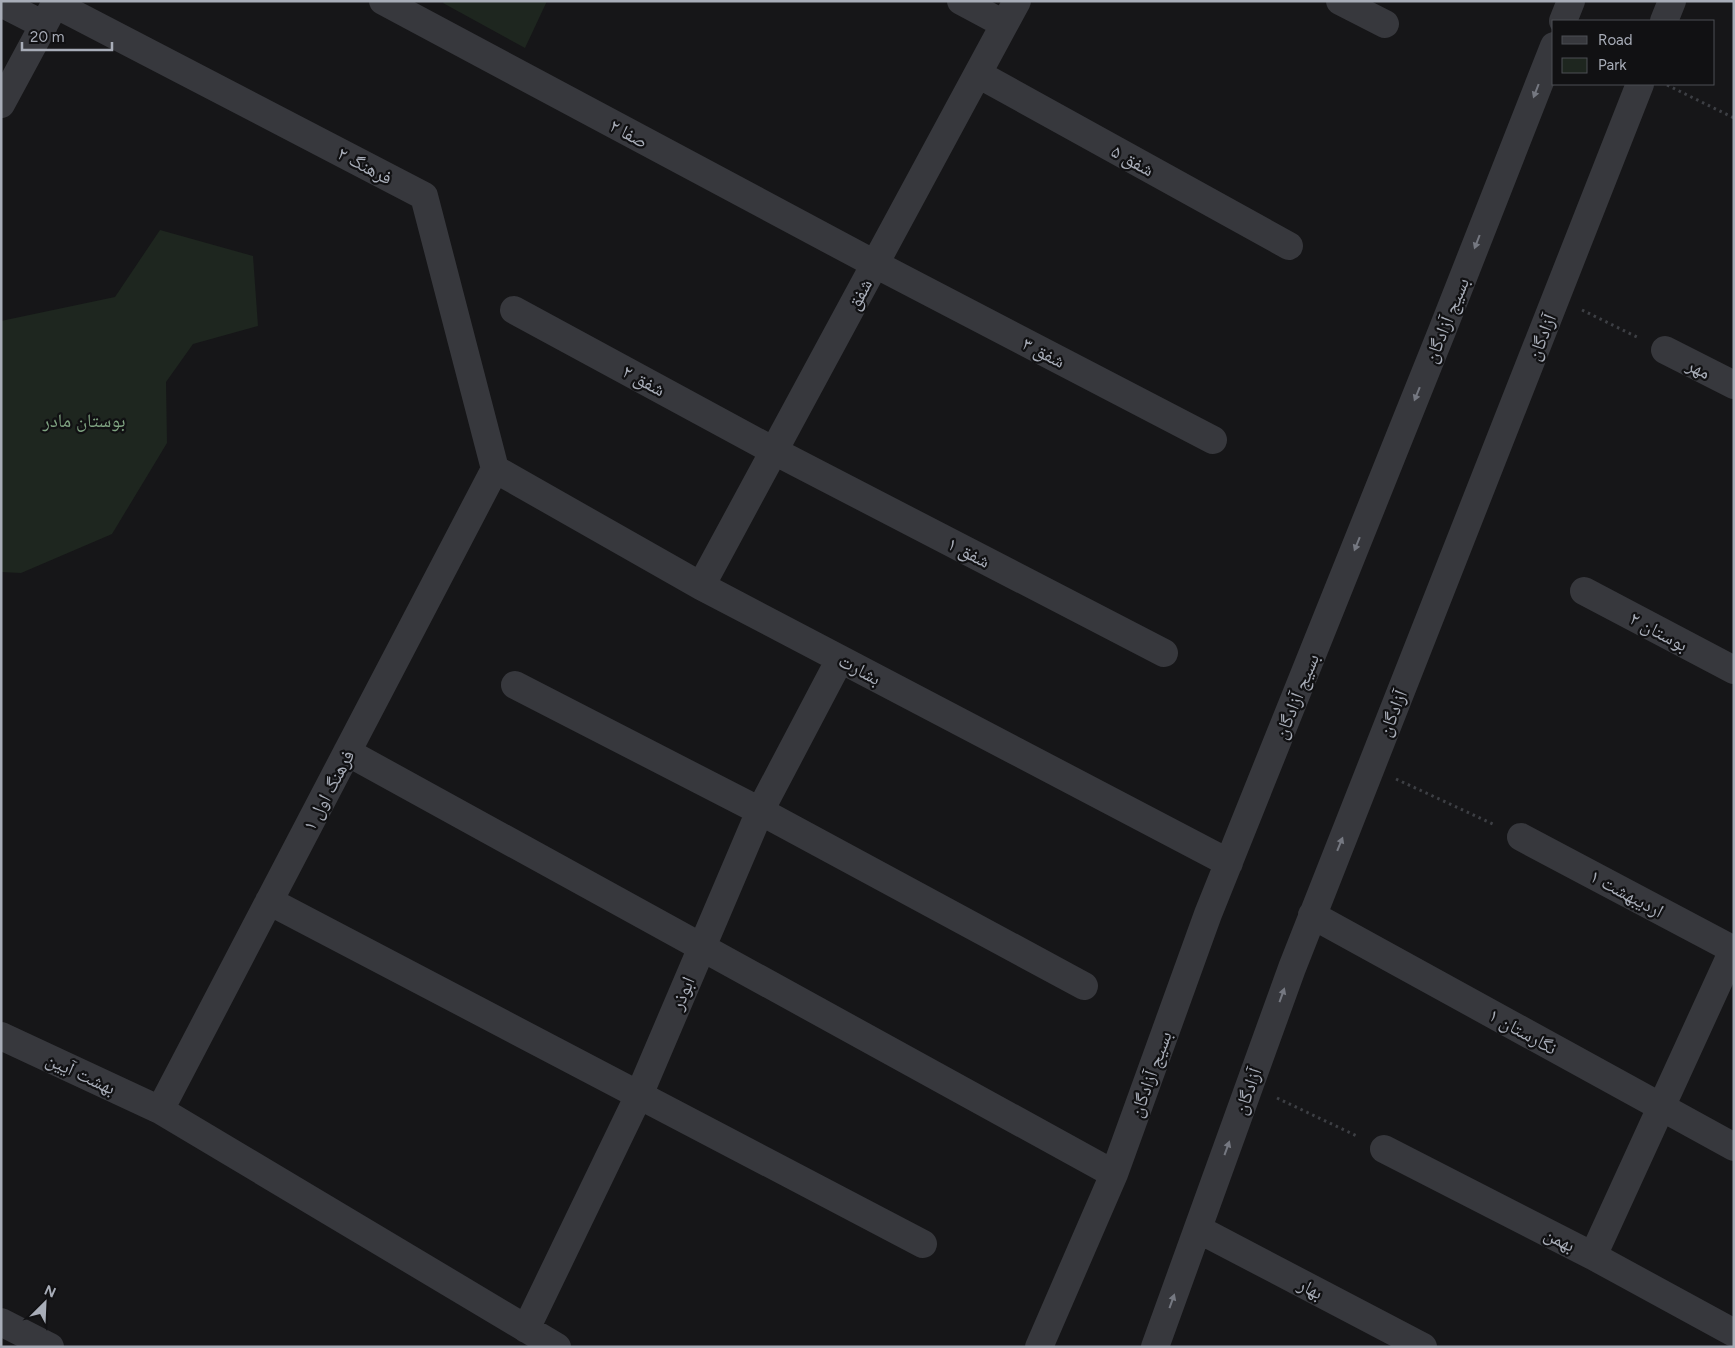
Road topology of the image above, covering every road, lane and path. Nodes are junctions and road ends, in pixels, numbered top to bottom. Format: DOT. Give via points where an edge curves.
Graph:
graph roads {
  1 [pos="383,1"];
  2 [pos="961,1"];
  3 [pos="1340,1"];
  4 [pos="1571,1"];
  5 [pos="1672,1"];
  6 [pos="1,3"];
  7 [pos="51,10"];
  8 [pos="1010,13"];
  9 [pos="1563,20"];
  10 [pos="1664,20"];
  11 [pos="1385,24"];
  12 [pos="1552,51"];
  13 [pos="978,74"];
  14 [pos="1640,85"];
  15 [pos="1666,85"];
  16 [pos="1,104"];
  17 [pos="1734,118"];
  18 [pos="1289,246"];
  19 [pos="875,264"];
  20 [pos="1556,298"];
  21 [pos="514,310"];
  22 [pos="1665,350"];
  23 [pos="1734,386"];
  24 [pos="1213,440"];
  25 [pos="774,451"];
  26 [pos="495,469"];
  27 [pos="701,586"];
  28 [pos="1584,591"];
  29 [pos="1164,653"];
  30 [pos="840,659"];
  31 [pos="1734,670"];
  32 [pos="514,685"];
  33 [pos="347,752"];
  34 [pos="1371,767"];
  35 [pos="760,811"];
  36 [pos="1521,837"];
  37 [pos="1229,863"];
  38 [pos="269,902"];
  39 [pos="1312,915"];
  40 [pos="702,947"];
  41 [pos="1734,949"];
  42 [pos="1084,986"];
  43 [pos="1,1036"];
  44 [pos="1250,1085"];
  45 [pos="639,1095"];
  46 [pos="1660,1107"];
  47 [pos="160,1110"];
  48 [pos="1734,1147"];
  49 [pos="1384,1149"];
  50 [pos="1114,1174"];
  51 [pos="1198,1229"];
  52 [pos="923,1244"];
  53 [pos="1593,1256"];
  54 [pos="1,1322"];
  55 [pos="526,1329"];
  56 [pos="1734,1333"];
  57 [pos="50,1347"];
  58 [pos="557,1347"];
  59 [pos="1039,1347"];
  60 [pos="1155,1347"];
  61 [pos="1423,1347"];
  1 -- 19 [label="street, صفا ۲"];
  2 -- 8 [label="street"];
  3 -- 11 [label="street"];
  4 -- 9 [label="street"];
  5 -- 10 [label="street"];
  6 -- 7 [label="street, فرهنگ ۲"];
  7 -- 16 [label="street"];
  7 -- 26 [label="street, فرهنگ ۲" via="424,196"];
  8 -- 13 [label="street, شفق"];
  12 -- 37 [label="street, بسیج آزادگان, one-way"];
  13 -- 18 [label="street, شفق ۵"];
  13 -- 19 [label="street, شفق"];
  14 -- 20 [label="street, آزادگان"];
  15 -- 17 [label="path"];
  19 -- 24 [label="street, شفق ۳"];
  19 -- 25 [label="street, شفق"];
  20 -- 22 [label="path"];
  20 -- 34 [label="street, آزادگان"];
  21 -- 25 [label="street, شفق ۲"];
  22 -- 23 [label="street, مهر"];
  25 -- 27 [label="street, شفق"];
  25 -- 29 [label="street, شفق ۱"];
  26 -- 27 [label="street, بشارت"];
  26 -- 33 [label="street, فرهنگ اول ۱"];
  27 -- 30 [label="street, بشارت"];
  28 -- 31 [label="street, بوستان ۲"];
  30 -- 35 [label="street, ابوذر"];
  30 -- 37 [label="street, بشارت"];
  32 -- 35 [label="street"];
  33 -- 38 [label="street, فرهنگ اول ۱"];
  33 -- 40 [label="street"];
  34 -- 36 [label="path"];
  39 -- 34 [label="street, آزادگان, one-way"];
  35 -- 40 [label="street, ابوذر"];
  35 -- 42 [label="street"];
  36 -- 41 [label="street, اردیبهشت ۱"];
  37 -- 50 [label="street, بسیج آزادگان"];
  38 -- 45 [label="street"];
  38 -- 47 [label="street, فرهنگ اول ۱"];
  44 -- 39 [label="street, آزادگان, one-way"];
  39 -- 46 [label="street, نگارستان ۱"];
  40 -- 45 [label="street, ابوذر"];
  40 -- 50 [label="street"];
  41 -- 46 [label="street"];
  43 -- 47 [label="street, بهشت آیین"];
  44 -- 49 [label="path"];
  51 -- 44 [label="street, آزادگان, one-way"];
  45 -- 52 [label="street"];
  45 -- 55 [label="street, ابوذر"];
  46 -- 48 [label="street, نگارستان ۱"];
  46 -- 53 [label="street"];
  47 -- 55 [label="street, بهشت آیین"];
  49 -- 53 [label="street, بهمن"];
  50 -- 59 [label="street, بسیج آزادگان"];
  60 -- 51 [label="street, آزادگان, one-way"];
  51 -- 61 [label="street, بهار"];
  53 -- 56 [label="street, بهمن"];
  54 -- 57 [label="street"];
  55 -- 58 [label="street, بهشت آیین"];
}
